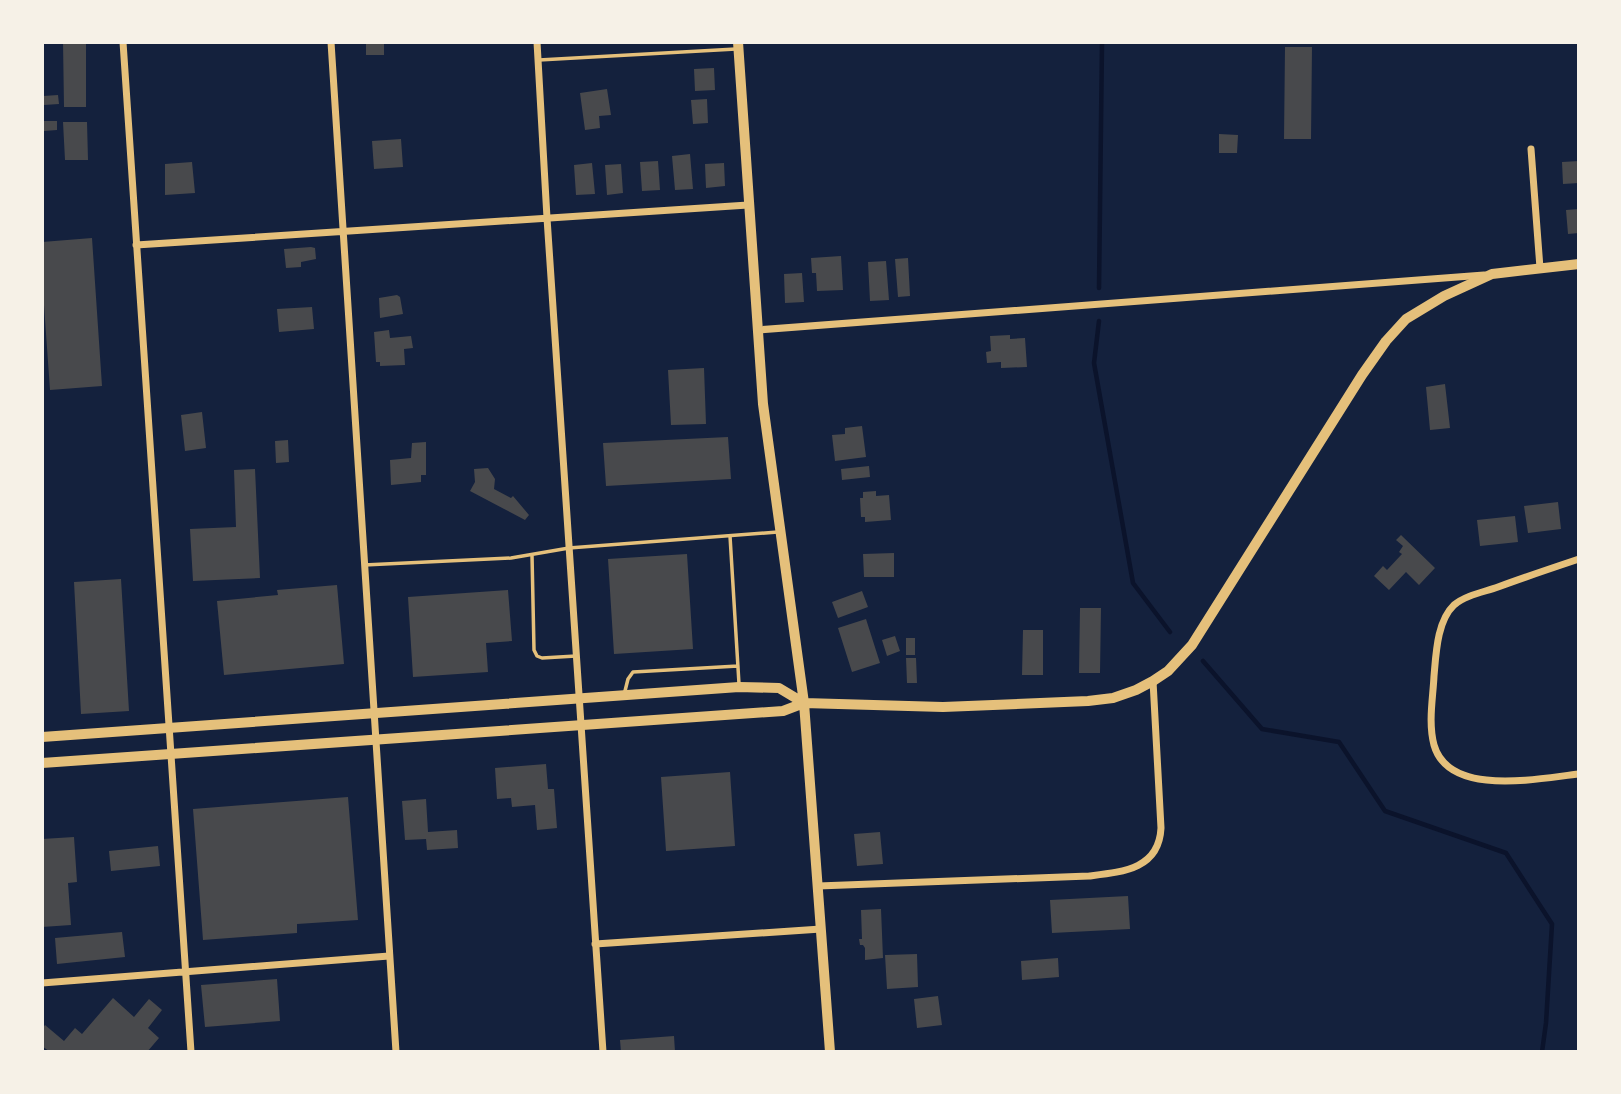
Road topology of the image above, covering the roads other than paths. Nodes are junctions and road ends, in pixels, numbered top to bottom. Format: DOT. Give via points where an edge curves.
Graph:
graph roads {
  1 [pos="123,42"];
  2 [pos="331,42"];
  3 [pos="537,42"];
  4 [pos="738,46"];
  5 [pos="539,60"];
  6 [pos="1531,149"];
  7 [pos="748,205"];
  8 [pos="547,218"];
  9 [pos="343,231"];
  10 [pos="136,245"];
  11 [pos="1579,264"];
  12 [pos="1540,268"];
  13 [pos="1492,274"];
  14 [pos="757,330"];
  15 [pos="780,532"];
  16 [pos="730,536"];
  17 [pos="569,548"];
  18 [pos="532,555"];
  19 [pos="1579,559"];
  20 [pos="364,565"];
  21 [pos="576,656"];
  22 [pos="738,666"];
  23 [pos="1153,681"];
  24 [pos="739,687"];
  25 [pos="624,695"];
  26 [pos="579,698"];
  27 [pos="804,703"];
  28 [pos="373,712"];
  29 [pos="581,726"];
  30 [pos="169,727"];
  31 [pos="42,737"];
  32 [pos="375,739"];
  33 [pos="170,752"];
  34 [pos="42,763"];
  35 [pos="1579,774"];
  36 [pos="818,886"];
  37 [pos="821,929"];
  38 [pos="596,944"];
  39 [pos="389,956"];
  40 [pos="185,971"];
  41 [pos="42,983"];
  42 [pos="191,1052"];
  43 [pos="396,1052"];
  44 [pos="603,1052"];
  45 [pos="831,1052"];
  1 -- 10 [label="street"];
  2 -- 9 [label="street"];
  3 -- 5 [label="street"];
  4 -- 5 [label="lane"];
  4 -- 7 [label="street"];
  5 -- 8 [label="street"];
  6 -- 12 [label="street"];
  7 -- 8 [label="street"];
  7 -- 14 [label="street"];
  8 -- 9 [label="street"];
  8 -- 17 [label="street"];
  9 -- 10 [label="street"];
  9 -- 20 [label="street"];
  10 -- 30 [label="street"];
  11 -- 12 [label="street"];
  12 -- 13 [label="street"];
  13 -- 14 [label="street"];
  13 -- 23 [label="street" via="1429,304 1406,319 1386,341 1192,645"];
  14 -- 15 [label="street"];
  15 -- 16 [label="lane"];
  15 -- 27 [label="street"];
  16 -- 17 [label="lane"];
  16 -- 22 [label="lane"];
  17 -- 18 [label="lane"];
  17 -- 21 [label="street"];
  18 -- 20 [label="lane"];
  18 -- 21 [label="lane" via="534,650 542,658"];
  19 -- 35 [label="street" via="1468,597 1452,608 1438,643 1431,723 1439,755 1463,775 1498,782"];
  20 -- 28 [label="street"];
  21 -- 26 [label="street"];
  22 -- 24 [label="lane"];
  22 -- 25 [label="lane" via="633,672"];
  23 -- 27 [label="street" via="1114,698 1088,701 943,708"];
  23 -- 36 [label="street" via="1161,828 1151,858 1089,876"];
  24 -- 25 [label="street"];
  24 -- 27 [label="street" via="779,688"];
  25 -- 26 [label="street"];
  26 -- 28 [label="street"];
  26 -- 29 [label="street"];
  27 -- 29 [label="street" via="783,711"];
  27 -- 36 [label="street"];
  28 -- 30 [label="street"];
  28 -- 32 [label="street"];
  29 -- 32 [label="street"];
  29 -- 38 [label="street"];
  30 -- 31 [label="street"];
  30 -- 33 [label="street"];
  32 -- 33 [label="street"];
  32 -- 39 [label="street"];
  33 -- 34 [label="street"];
  33 -- 40 [label="street"];
  36 -- 37 [label="street"];
  37 -- 38 [label="street"];
  37 -- 45 [label="street"];
  38 -- 44 [label="street"];
  39 -- 40 [label="street"];
  39 -- 43 [label="street"];
  40 -- 41 [label="street"];
  40 -- 42 [label="street"];
}
